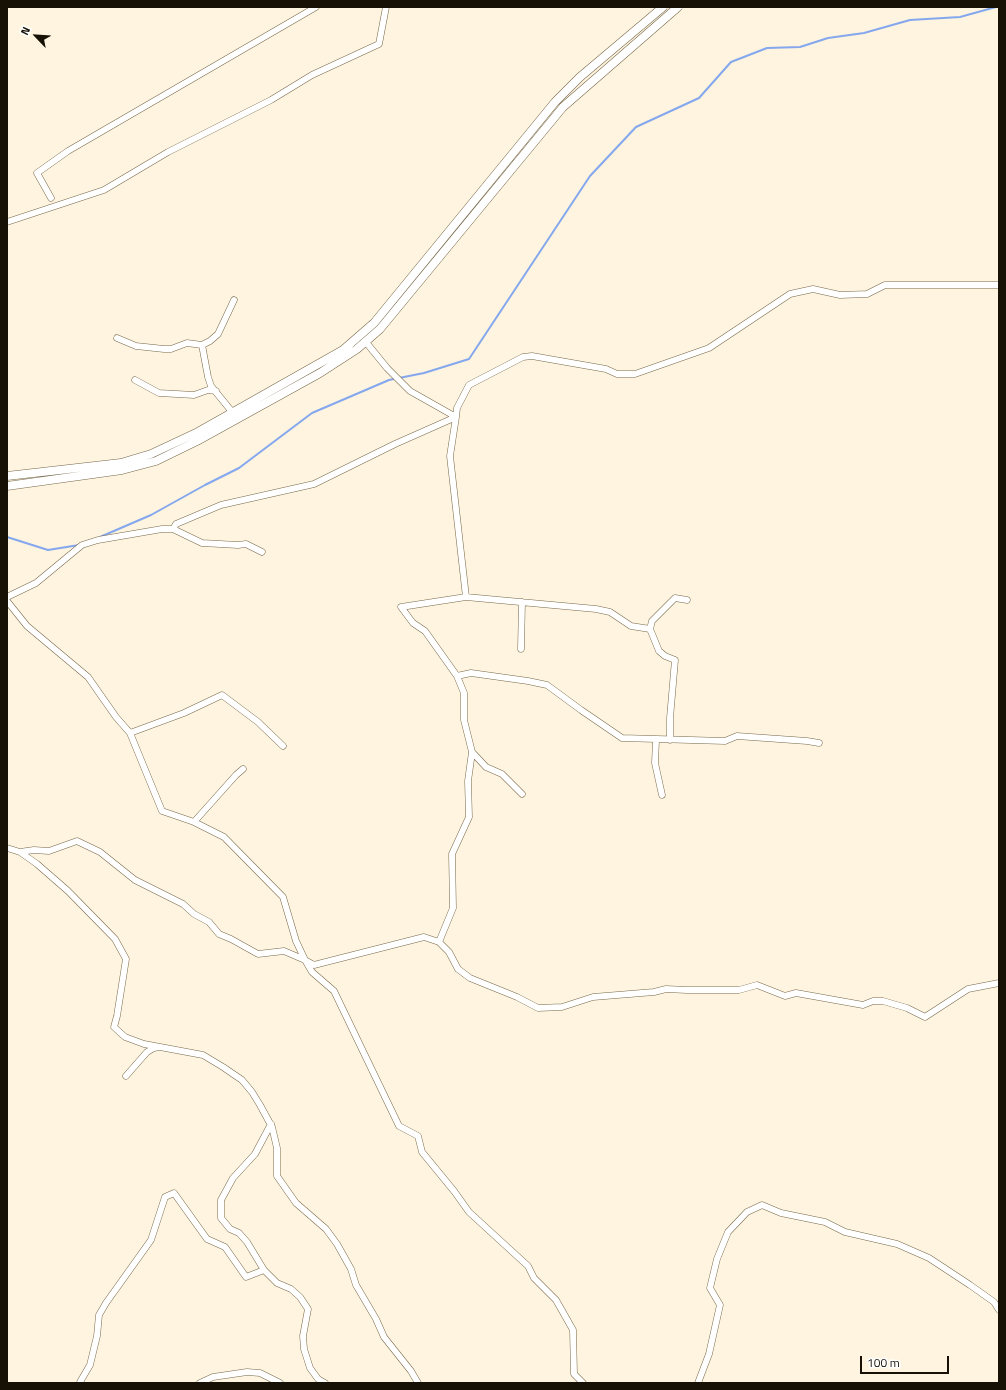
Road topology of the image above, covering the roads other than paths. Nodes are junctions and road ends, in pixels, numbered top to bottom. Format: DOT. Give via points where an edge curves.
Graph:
graph roads {
  1 [pos="316,7"];
  2 [pos="386,7"];
  3 [pos="663,7"];
  4 [pos="678,7"];
  5 [pos="50,198"];
  6 [pos="7,222"];
  7 [pos="999,285"];
  8 [pos="234,300"];
  9 [pos="117,338"];
  10 [pos="366,341"];
  11 [pos="202,345"];
  12 [pos="135,380"];
  13 [pos="216,391"];
  14 [pos="233,413"];
  15 [pos="456,417"];
  16 [pos="7,476"];
  17 [pos="7,486"];
  18 [pos="173,529"];
  19 [pos="262,552"];
  20 [pos="7,597"];
  21 [pos="466,597"];
  22 [pos="686,600"];
  23 [pos="7,601"];
  24 [pos="522,602"];
  25 [pos="650,629"];
  26 [pos="521,649"];
  27 [pos="457,676"];
  28 [pos="130,733"];
  29 [pos="656,740"];
  30 [pos="670,740"];
  31 [pos="819,743"];
  32 [pos="282,746"];
  33 [pos="472,752"];
  34 [pos="243,769"];
  35 [pos="522,794"];
  36 [pos="662,795"];
  37 [pos="194,822"];
  38 [pos="7,848"];
  39 [pos="20,852"];
  40 [pos="439,942"];
  41 [pos="305,960"];
  42 [pos="999,983"];
  43 [pos="163,1046"];
  44 [pos="126,1076"];
  45 [pos="270,1124"];
  46 [pos="264,1270"];
  47 [pos="999,1310"];
  48 [pos="81,1383"];
  49 [pos="200,1383"];
  50 [pos="280,1383"];
  51 [pos="325,1383"];
  52 [pos="418,1383"];
  53 [pos="583,1383"];
  54 [pos="698,1383"];
  1 -- 5 [label="street" via="68,152 37,173"];
  2 -- 6 [label="street" via="379,44 312,75 270,100 168,152 104,190"];
  3 -- 14 [label="main road" via="580,77 555,102 374,323 342,350"];
  4 -- 10 [label="main road" via="563,107 385,323"];
  7 -- 15 [label="street" via="885,285 867,294 840,294 813,289 790,294 709,348 635,374 617,374 606,369 532,356 523,358 469,385 457,408"];
  8 -- 11 [label="street" via="218,334"];
  9 -- 11 [label="street" via="136,346 164,349 187,343"];
  10 -- 15 [label="street" via="387,368 410,391"];
  10 -- 17 [label="main road" via="320,373 156,461 122,470"];
  11 -- 13 [label="street" via="208,377"];
  12 -- 13 [label="street" via="158,392 194,395 208,390"];
  13 -- 14 [label="street"];
  14 -- 16 [label="main road" via="151,454 121,463"];
  15 -- 18 [label="street" via="314,484 221,505 176,524"];
  15 -- 21 [label="street" via="450,456"];
  18 -- 19 [label="street" via="202,543 246,544"];
  18 -- 20 [label="street" via="98,540 82,545 36,583"];
  21 -- 24 [label="street"];
  21 -- 27 [label="street" via="401,607 413,623 425,631"];
  22 -- 25 [label="street" via="675,598 652,621"];
  23 -- 28 [label="street" via="27,626 88,677"];
  24 -- 25 [label="street" via="596,609 610,612 632,626"];
  24 -- 26 [label="street"];
  25 -- 30 [label="street" via="659,651 675,660"];
  27 -- 29 [label="street" via="471,674 547,685 622,738"];
  27 -- 33 [label="street" via="464,693 464,720"];
  28 -- 32 [label="street" via="184,714 222,695 258,722"];
  28 -- 37 [label="street" via="162,811"];
  29 -- 30 [label="street"];
  29 -- 36 [label="street" via="655,763"];
  30 -- 31 [label="street" via="724,741 737,736"];
  33 -- 35 [label="street" via="486,767 502,774"];
  33 -- 40 [label="street" via="468,781 469,817 452,854 453,908"];
  34 -- 37 [label="street"];
  37 -- 41 [label="street" via="224,837 283,897 296,942"];
  38 -- 39 [label="street"];
  39 -- 41 [label="street" via="49,851 77,841 100,852 135,880 183,904 209,922 219,934 258,954 284,951"];
  39 -- 43 [label="street" via="68,891 115,939 126,959 118,1016 114,1027 125,1037 144,1044"];
  40 -- 41 [label="street" via="424,937 314,965"];
  40 -- 42 [label="street" via="449,952 458,969 470,978 538,1008 562,1007 593,997 666,989 739,990 757,985 785,996 796,993 863,1005 883,1001 907,1008 925,1017 968,989"];
  41 -- 53 [label="street" via="312,972 334,991 399,1126 418,1136 422,1152 469,1212 528,1266 534,1278 556,1300 573,1330 574,1374"];
  43 -- 44 [label="street" via="147,1052"];
  43 -- 45 [label="street" via="203,1055 242,1080"];
  45 -- 46 [label="street" via="255,1154 233,1178 221,1200 221,1218 247,1242"];
  45 -- 52 [label="street" via="277,1148 277,1176 296,1203 326,1229 337,1244 384,1337"];
  46 -- 48 [label="street" via="246,1277 225,1247 207,1239 174,1193 166,1196 151,1240 99,1315 90,1365"];
  46 -- 51 [label="street" via="277,1283 291,1289 308,1309 303,1336 304,1349 310,1368 318,1379"];
  47 -- 54 [label="street" via="994,1302 929,1258 897,1244 844,1232 825,1222 781,1213 762,1205 747,1212 728,1232 718,1259 710,1288 720,1305 709,1354"];
  49 -- 50 [label="street" via="213,1377 247,1372 260,1373"];
}
